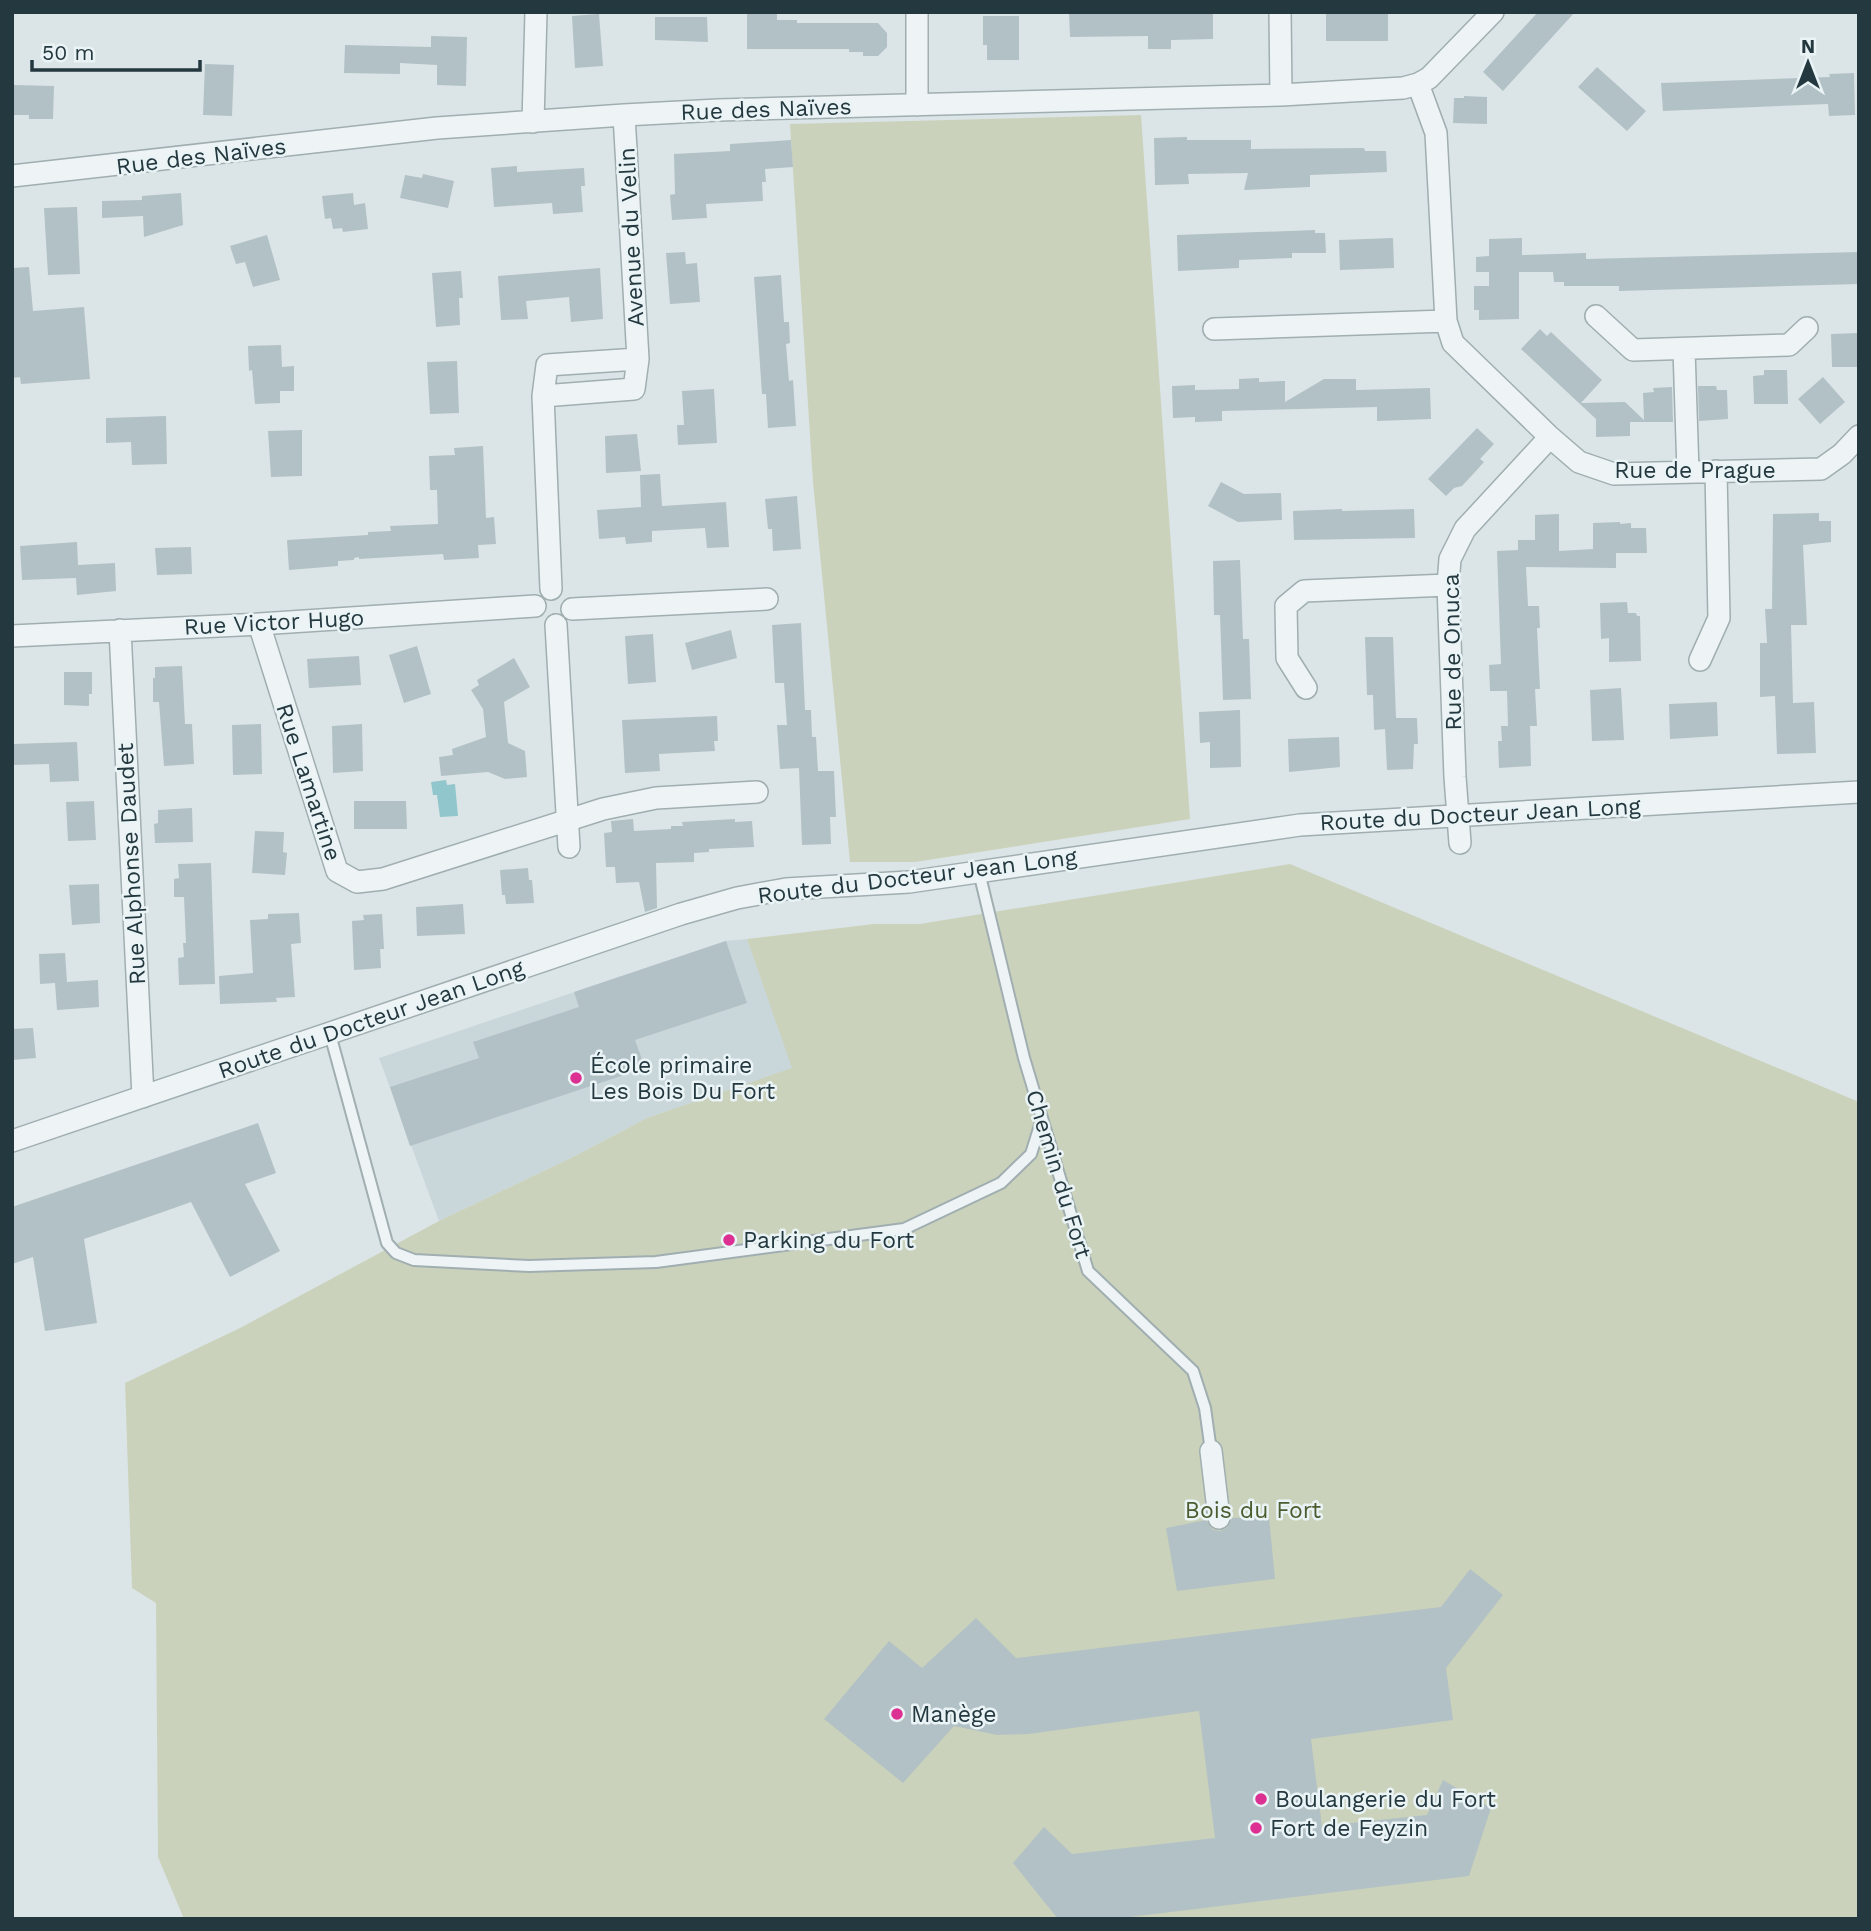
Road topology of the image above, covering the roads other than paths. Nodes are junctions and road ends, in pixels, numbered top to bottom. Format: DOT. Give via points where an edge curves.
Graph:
graph roads {
  1 [pos="536,12"];
  2 [pos="917,12"];
  3 [pos="1280,12"];
  4 [pos="1493,12"];
  5 [pos="1418,84"];
  6 [pos="1281,95"];
  7 [pos="917,105"];
  8 [pos="624,115"];
  9 [pos="533,122"];
  10 [pos="12,176"];
  11 [pos="1597,316"];
  12 [pos="1446,321"];
  13 [pos="1807,328"];
  14 [pos="1214,329"];
  15 [pos="1684,349"];
  16 [pos="638,359"];
  17 [pos="543,396"];
  18 [pos="1859,436"];
  19 [pos="1550,437"];
  20 [pos="1716,471"];
  21 [pos="1688,472"];
  22 [pos="1448,584"];
  23 [pos="551,589"];
  24 [pos="767,599"];
  25 [pos="535,606"];
  26 [pos="572,609"];
  27 [pos="259,624"];
  28 [pos="556,625"];
  29 [pos="120,630"];
  30 [pos="12,636"];
  31 [pos="1700,660"];
  32 [pos="1306,688"];
  33 [pos="757,792"];
  34 [pos="1859,792"];
  35 [pos="1458,816"];
  36 [pos="567,821"];
  37 [pos="1460,843"];
  38 [pos="569,847"];
  39 [pos="979,872"];
  40 [pos="330,1034"];
  41 [pos="142,1097"];
  42 [pos="1042,1119"];
  43 [pos="12,1141"];
  44 [pos="1211,1451"];
  45 [pos="1219,1518"];
  1 -- 9 [label="street"];
  2 -- 7 [label="street"];
  3 -- 6 [label="street"];
  4 -- 5 [label="street"];
  5 -- 6 [label="street, Rue des Naïves"];
  5 -- 12 [label="street, Rue de Prague" via="1436,132"];
  6 -- 7 [label="street, Rue des Naïves"];
  7 -- 8 [label="street, Rue des Naïves"];
  8 -- 9 [label="street, Rue des Naïves"];
  8 -- 16 [label="street, Avenue du Velin"];
  9 -- 10 [label="street, Rue des Naïves" via="437,128"];
  11 -- 15 [label="street" via="1633,351"];
  12 -- 14 [label="street"];
  12 -- 19 [label="street, Rue de Prague" via="1453,343"];
  13 -- 15 [label="street" via="1789,345"];
  15 -- 21 [label="street"];
  16 -- 17 [label="street, Avenue du Velin" via="634,389"];
  16 -- 17 [label="street, Avenue du Velin" via="547,365"];
  17 -- 23 [label="street, Avenue du Velin"];
  18 -- 20 [label="street, Rue de Prague" via="1821,469"];
  19 -- 21 [label="street, Rue de Prague" via="1579,462 1614,474"];
  19 -- 22 [label="street, Rue de Onuca" via="1465,529 1450,559"];
  20 -- 21 [label="street, Rue de Prague"];
  20 -- 31 [label="street" via="1719,618"];
  22 -- 32 [label="street" via="1304,591 1286,606 1287,658"];
  22 -- 35 [label="street, Rue de Onuca"];
  23 -- 25 [label="street" via="538,597"];
  23 -- 26 [label="street" via="566,594"];
  24 -- 26 [label="street"];
  25 -- 27 [label="street, Rue Victor Hugo"];
  25 -- 28 [label="street" via="539,618"];
  26 -- 28 [label="street" via="567,620"];
  27 -- 29 [label="street, Rue Victor Hugo"];
  27 -- 36 [label="street, Rue Lamartine" via="337,871 357,882 383,879"];
  28 -- 36 [label="street"];
  29 -- 30 [label="street, Rue Victor Hugo"];
  29 -- 41 [label="street, Rue Alphonse Daudet"];
  33 -- 36 [label="street, Rue Lamartine" via="656,798"];
  34 -- 35 [label="street, Route du Docteur Jean Long"];
  35 -- 37 [label="street, Rue de Onuca"];
  35 -- 39 [label="street, Route du Docteur Jean Long" via="1300,825"];
  36 -- 38 [label="street"];
  39 -- 40 [label="street, Route du Docteur Jean Long" via="786,890 718,903"];
  39 -- 42 [label="lane, Chemin du Fort"];
  40 -- 41 [label="street, Route du Docteur Jean Long"];
  40 -- 42 [label="lane" via="387,1243 396,1253 414,1260 529,1266 656,1262 904,1229 1001,1183 1031,1154"];
  41 -- 43 [label="street, Route du Docteur Jean Long"];
  42 -- 44 [label="lane, Chemin du Fort" via="1088,1271 1193,1371 1205,1408"];
  44 -- 45 [label="street, Chemin du Fort"];
}
